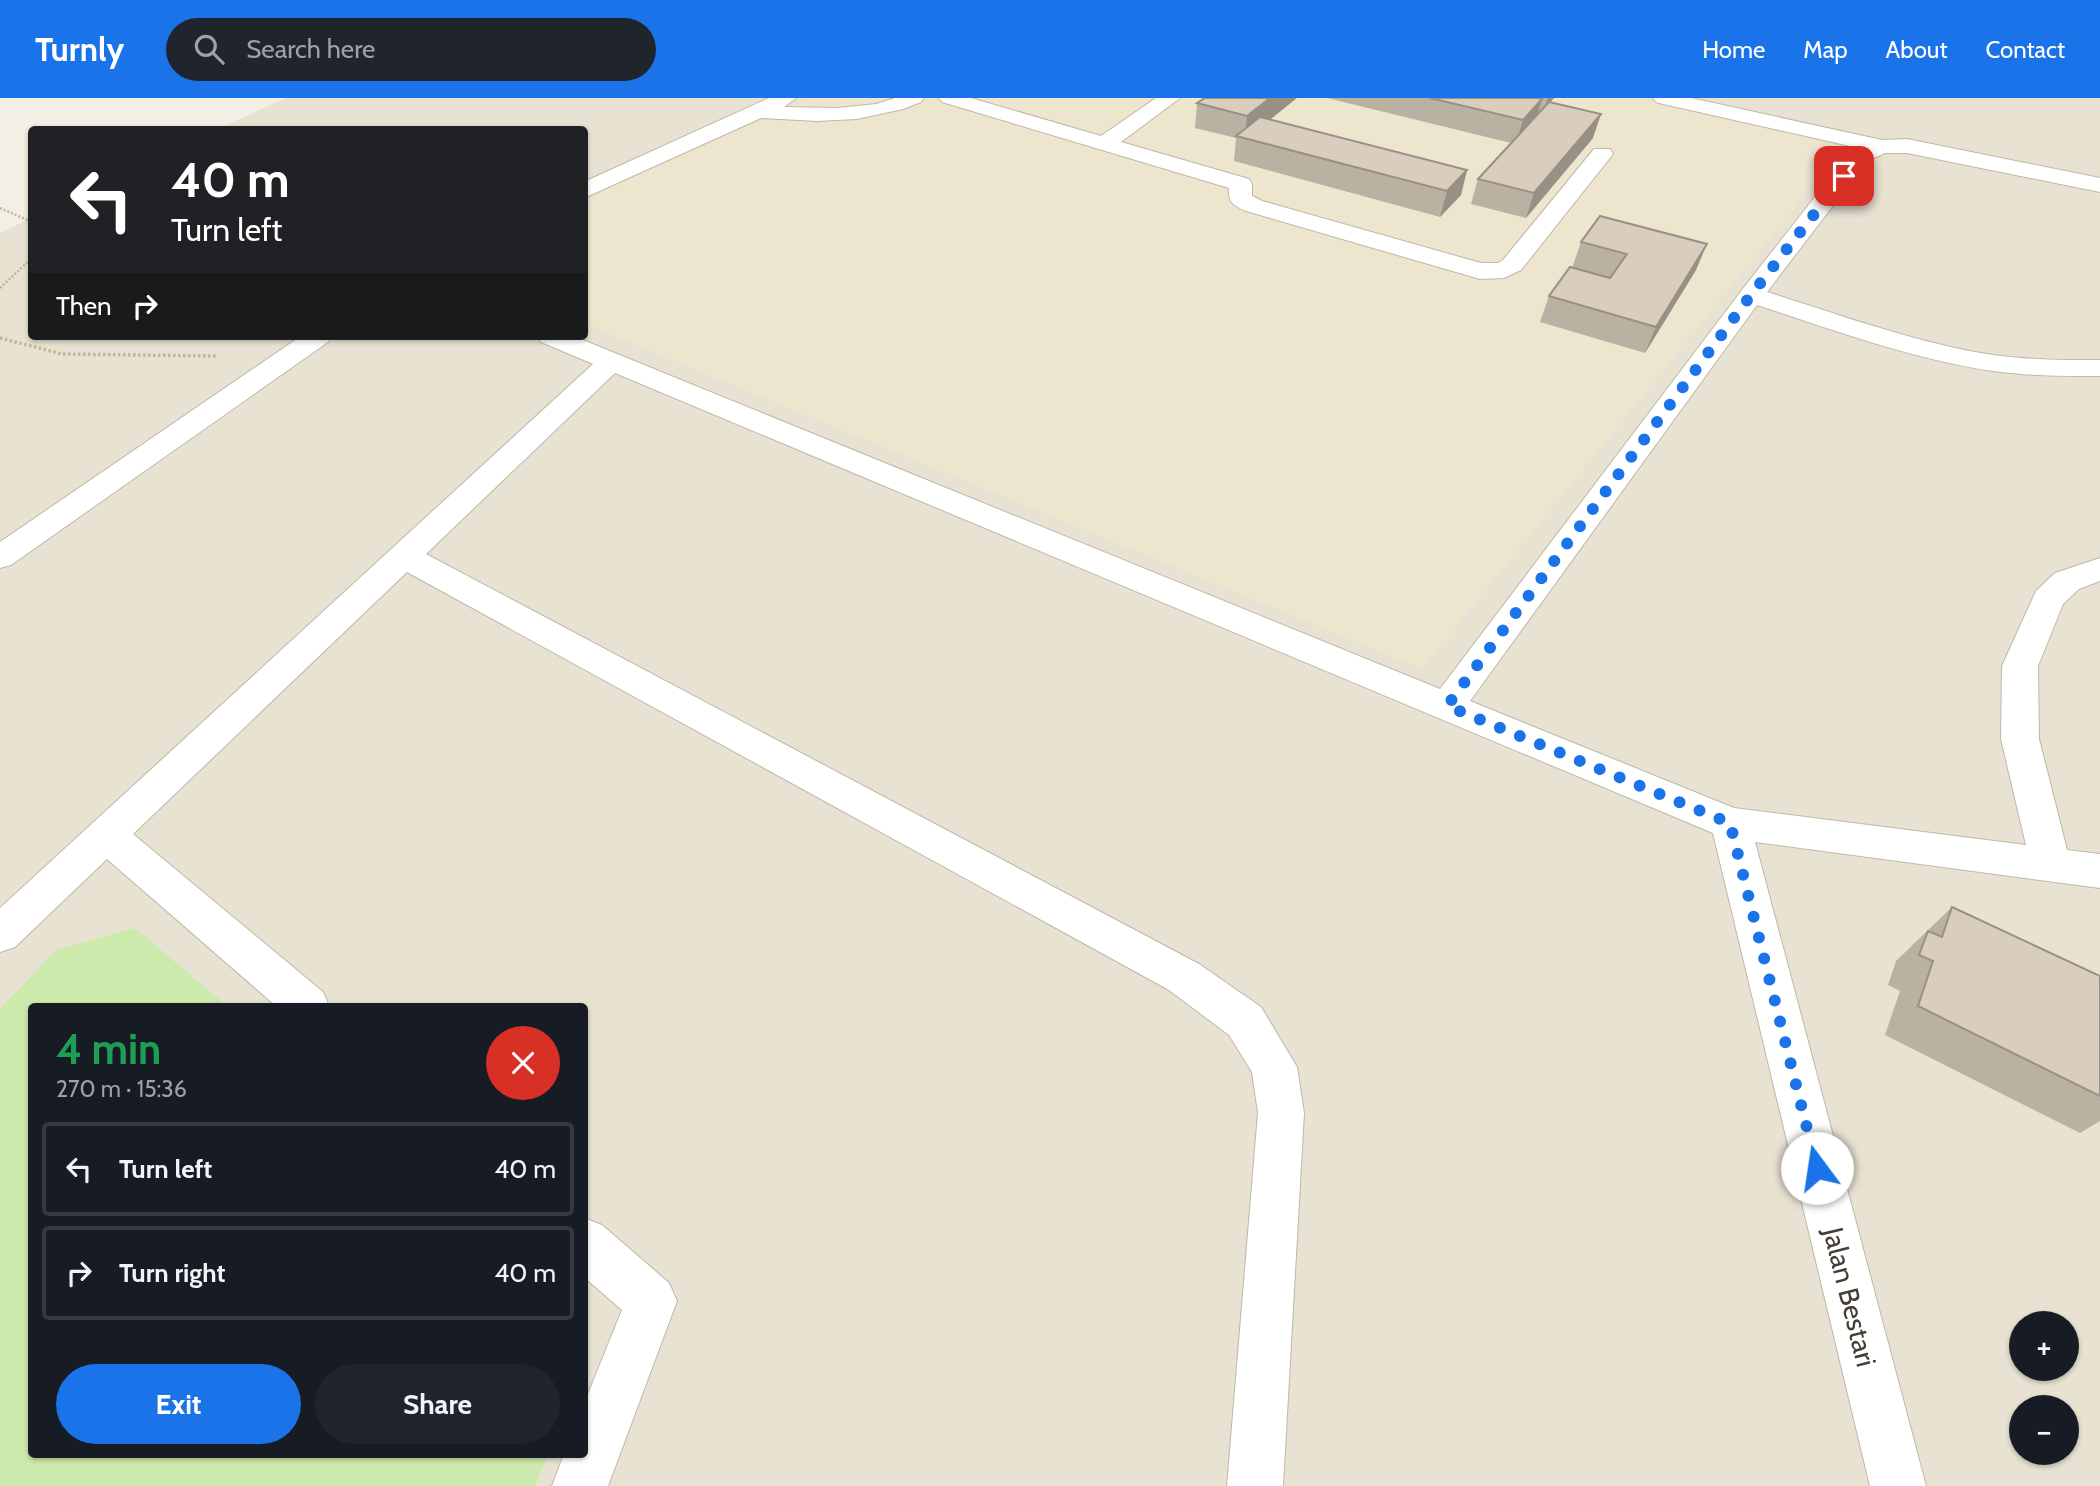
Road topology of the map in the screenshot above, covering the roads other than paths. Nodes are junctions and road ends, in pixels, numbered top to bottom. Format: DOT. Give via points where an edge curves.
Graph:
graph roads {
  1 [pos="786,98"];
  2 [pos="915,98"];
  3 [pos="949,98"];
  4 [pos="1170,98"];
  5 [pos="1663,98"];
  6 [pos="757,111"];
  7 [pos="1103,144"];
  8 [pos="1882,147"];
  9 [pos="1602,154"];
  10 [pos="2100,186"];
  11 [pos="588,189"];
  12 [pos="1751,295"];
  13 [pos="313,340"];
  14 [pos="559,340"];
  15 [pos="611,362"];
  16 [pos="2100,369"];
  17 [pos="0,556"];
  18 [pos="404,556"];
  19 [pos="2100,569"];
  20 [pos="1447,706"];
  21 [pos="1730,823"];
  22 [pos="106,835"];
  23 [pos="2051,865"];
  24 [pos="2100,871"];
  25 [pos="0,934"];
  26 [pos="303,1003"];
  27 [pos="588,1246"];
  28 [pos="580,1486"];
  29 [pos="1255,1486"];
  30 [pos="1898,1486"];
  1 -- 6 [label="street"];
  2 -- 6 [label="street" via="869,112"];
  3 -- 7 [label="street"];
  4 -- 7 [label="street"];
  5 -- 8 [label="street"];
  6 -- 11 [label="street"];
  7 -- 9 [label="street" via="1241,184 1240,199 1254,206 1460,266 1493,271 1512,265"];
  8 -- 10 [label="street" via="1908,146"];
  8 -- 12 [label="street" via="1859,156"];
  12 -- 16 [label="street" via="1938,352 2016,366"];
  12 -- 20 [label="street"];
  13 -- 17 [label="street"];
  14 -- 15 [label="street"];
  15 -- 18 [label="street"];
  15 -- 20 [label="street"];
  18 -- 22 [label="street"];
  18 -- 29 [label="street" via="1184,977 1245,1021 1273,1067 1281,1113"];
  19 -- 23 [label="street" via="2067,581 2048,599 2020,666 2020,739"];
  20 -- 21 [label="street"];
  21 -- 23 [label="street"];
  21 -- 30 [label="street, Jalan Bestari"];
  22 -- 25 [label="street"];
  22 -- 26 [label="street"];
  23 -- 24 [label="street"];
  27 -- 28 [label="street" via="651,1301"];
}
